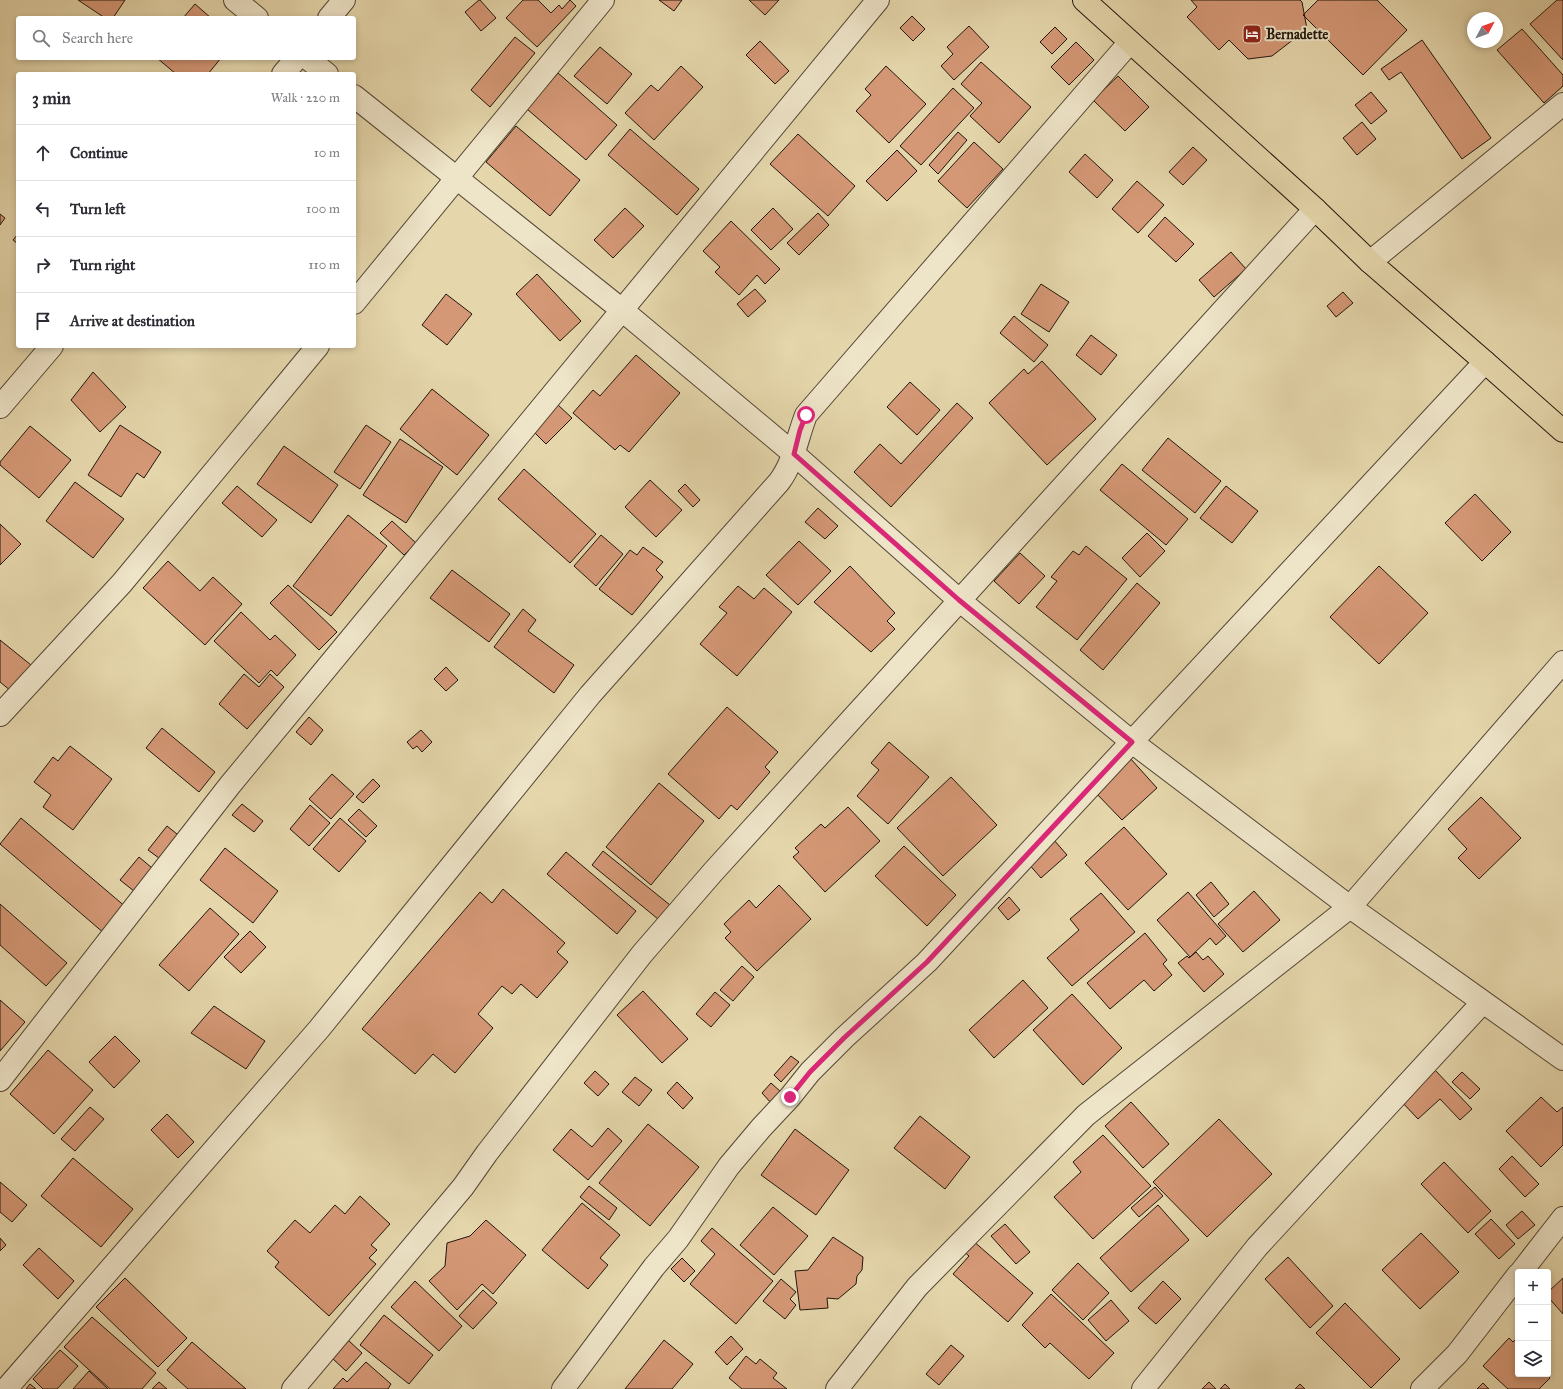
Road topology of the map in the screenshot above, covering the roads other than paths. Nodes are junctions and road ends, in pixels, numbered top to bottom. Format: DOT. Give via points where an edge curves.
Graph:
graph roads {
  1 [pos="235,0"];
  2 [pos="344,0"];
  3 [pos="603,0"];
  4 [pos="878,0"];
  5 [pos="1084,0"];
  6 [pos="255,16"];
  7 [pos="331,16"];
  8 [pos="1130,42"];
  9 [pos="295,60"];
  10 [pos="310,60"];
  11 [pos="285,72"];
  12 [pos="324,72"];
  13 [pos="356,98"];
  14 [pos="1563,104"];
  15 [pos="458,178"];
  16 [pos="1315,209"];
  17 [pos="1370,262"];
  18 [pos="356,301"];
  19 [pos="622,310"];
  20 [pos="50,348"];
  21 [pos="316,348"];
  22 [pos="1485,362"];
  23 [pos="0,407"];
  24 [pos="1563,431"];
  25 [pos="794,454"];
  26 [pos="959,600"];
  27 [pos="1563,662"];
  28 [pos="0,715"];
  29 [pos="1132,742"];
  30 [pos="1350,906"];
  31 [pos="1483,1002"];
  32 [pos="1563,1059"];
  33 [pos="0,1080"];
  34 [pos="1563,1218"];
  35 [pos="1522,1269"];
  36 [pos="1515,1279"];
  37 [pos="6,1389"];
  38 [pos="293,1389"];
  39 [pos="563,1389"];
  40 [pos="837,1389"];
  41 [pos="1143,1389"];
  42 [pos="1422,1389"];
  1 -- 6 [label="street"];
  2 -- 7 [label="street"];
  3 -- 15 [label="street"];
  4 -- 19 [label="street"];
  5 -- 8 [label="highway"];
  8 -- 16 [label="highway"];
  8 -- 25 [label="street" via="806,415"];
  9 -- 11 [label="street"];
  10 -- 12 [label="street"];
  13 -- 15 [label="street"];
  14 -- 17 [label="street"];
  15 -- 18 [label="street"];
  15 -- 19 [label="street"];
  16 -- 17 [label="highway"];
  16 -- 26 [label="street"];
  17 -- 22 [label="highway"];
  19 -- 25 [label="street"];
  19 -- 33 [label="street" via="230,785"];
  20 -- 23 [label="street"];
  21 -- 28 [label="street" via="122,583"];
  22 -- 24 [label="highway"];
  22 -- 29 [label="street"];
  25 -- 26 [label="street"];
  25 -- 37 [label="street" via="779,482 590,695 319,1029"];
  26 -- 29 [label="street"];
  26 -- 38 [label="street" via="718,866 642,954 463,1187"];
  27 -- 30 [label="street"];
  29 -- 30 [label="street"];
  29 -- 39 [label="street" via="927,962 810,1072 729,1166 678,1239 654,1267"];
  30 -- 31 [label="street"];
  30 -- 40 [label="street" via="1086,1116 917,1287"];
  31 -- 32 [label="street"];
  31 -- 41 [label="street" via="1257,1247"];
  34 -- 35 [label="street"];
  36 -- 42 [label="street" via="1457,1354"];
}
